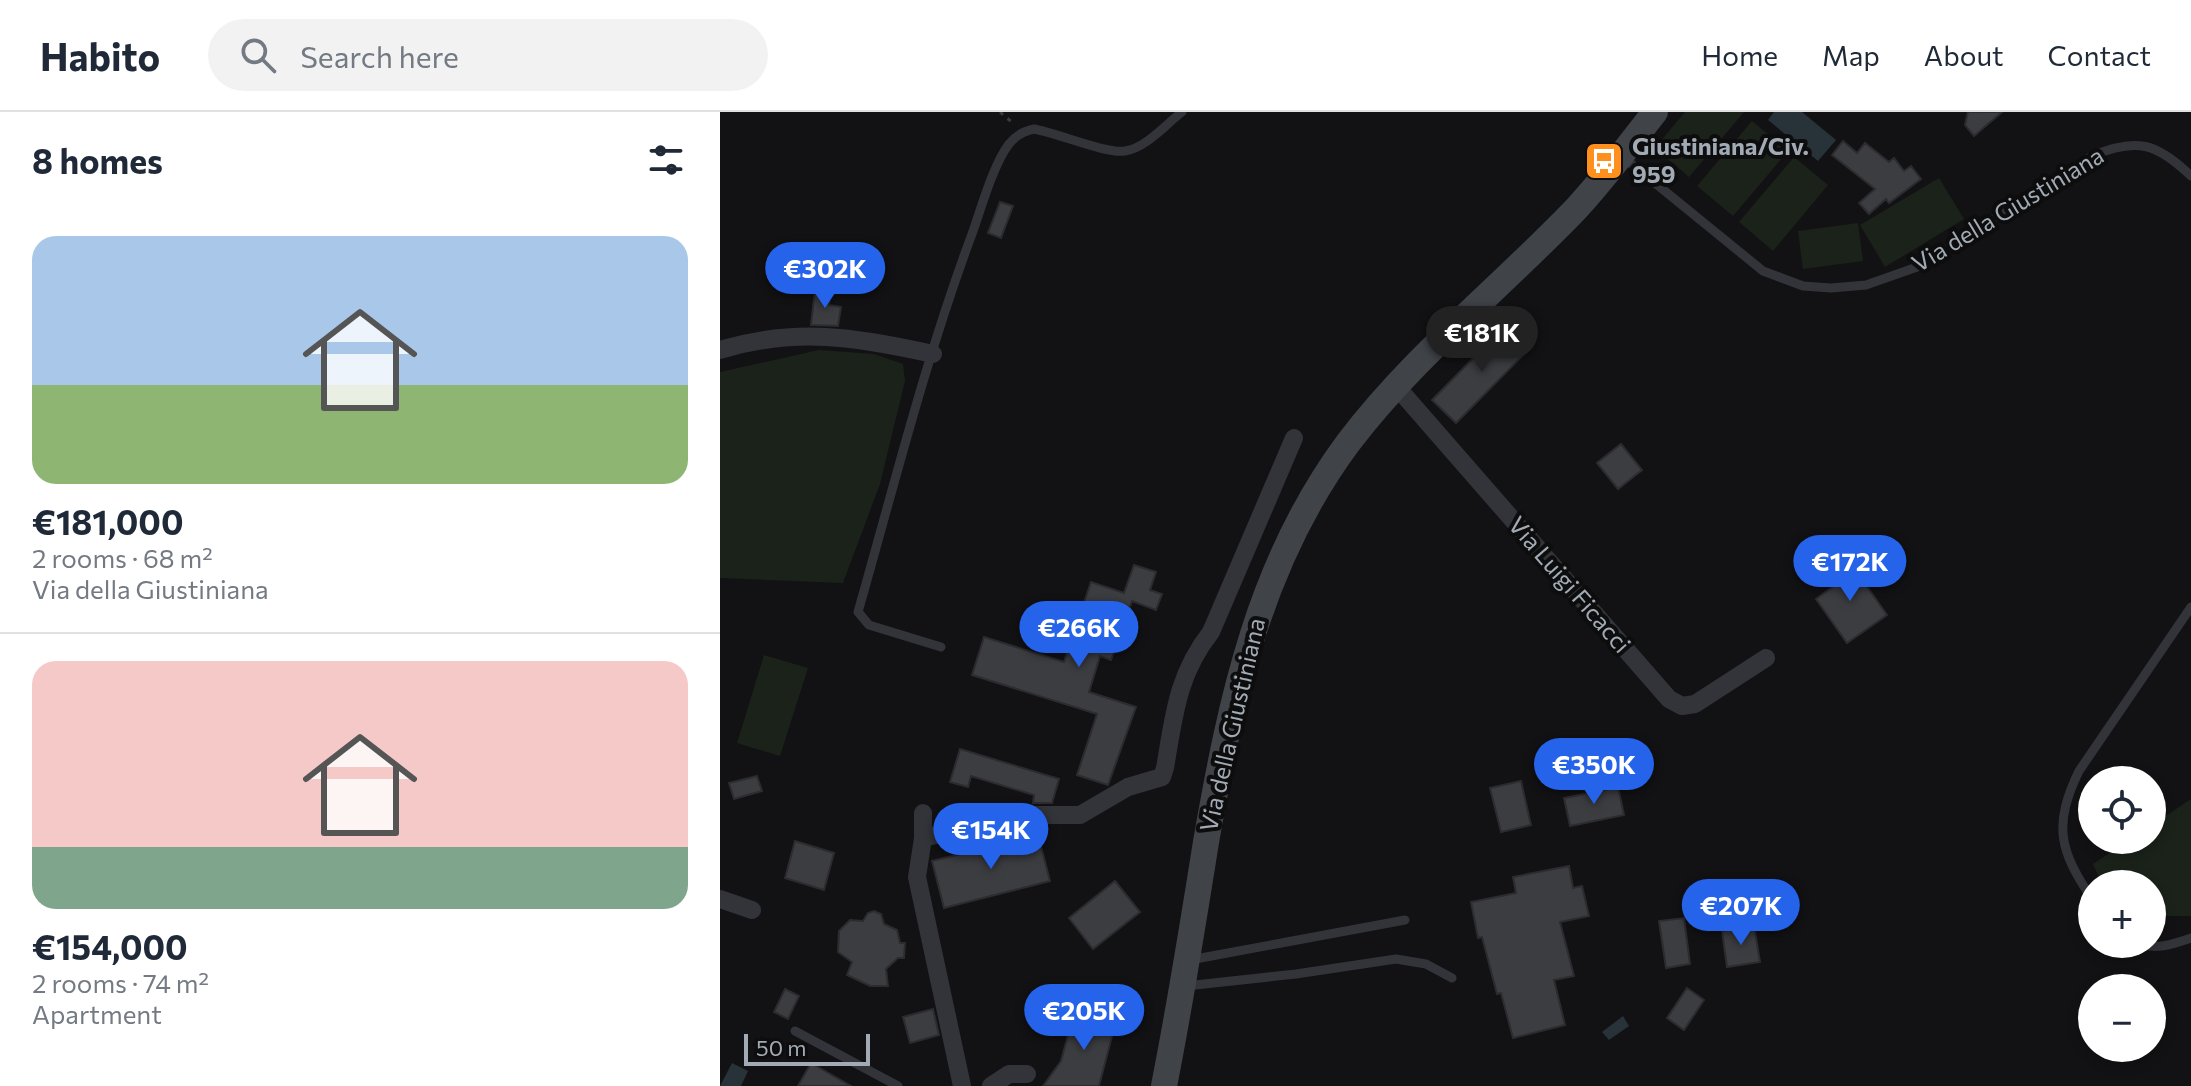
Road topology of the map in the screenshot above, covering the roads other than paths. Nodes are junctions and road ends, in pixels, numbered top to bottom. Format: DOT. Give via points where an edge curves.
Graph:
graph roads {
  1 [pos="1182,112"];
  2 [pos="1655,112"];
  3 [pos="1621,155"];
  4 [pos="2191,176"];
  5 [pos="720,350"];
  6 [pos="933,354"];
  7 [pos="1396,386"];
  8 [pos="1294,438"];
  9 [pos="2191,607"];
  10 [pos="941,647"];
  11 [pos="1766,658"];
  12 [pos="923,813"];
  13 [pos="923,838"];
  14 [pos="2078,879"];
  15 [pos="720,899"];
  16 [pos="752,910"];
  17 [pos="1405,920"];
  18 [pos="2191,938"];
  19 [pos="2166,946"];
  20 [pos="1185,974"];
  21 [pos="1452,978"];
  22 [pos="795,1031"];
  23 [pos="1027,1074"];
  24 [pos="898,1086"];
  25 [pos="962,1086"];
  26 [pos="991,1086"];
  27 [pos="1164,1086"];
  1 -- 6 [label="lane" via="1126,151 1034,129 1009,144 960,267"];
  2 -- 3 [label="street, Via della Giustiniana"];
  3 -- 4 [label="lane, Via della Giustiniana" via="1763,271 1803,286 1831,288 1866,285 1920,266 2108,149 2127,144 2152,147"];
  3 -- 7 [label="street, Via della Giustiniana" via="1576,208"];
  5 -- 6 [label="street" via="809,335"];
  6 -- 10 [label="lane" via="858,612 869,625"];
  7 -- 11 [label="street, Via Luigi Ficacci" via="1669,699 1682,706 1695,704"];
  7 -- 20 [label="street, Via della Giustiniana" via="1322,481 1259,610 1219,767"];
  8 -- 13 [label="street" via="1211,632 1194,654 1178,691 1162,777 1128,787 1080,815 1017,815"];
  9 -- 14 [label="lane" via="2079,771 2061,828"];
  12 -- 13 [label="street"];
  13 -- 25 [label="street" via="917,877"];
  15 -- 16 [label="street"];
  17 -- 20 [label="lane"];
  18 -- 19 [label="lane"];
  20 -- 21 [label="lane" via="1296,974 1396,959 1426,964"];
  20 -- 27 [label="street, Via della Giustiniana"];
  22 -- 24 [label="lane"];
  23 -- 26 [label="street" via="1009,1074"];
}
